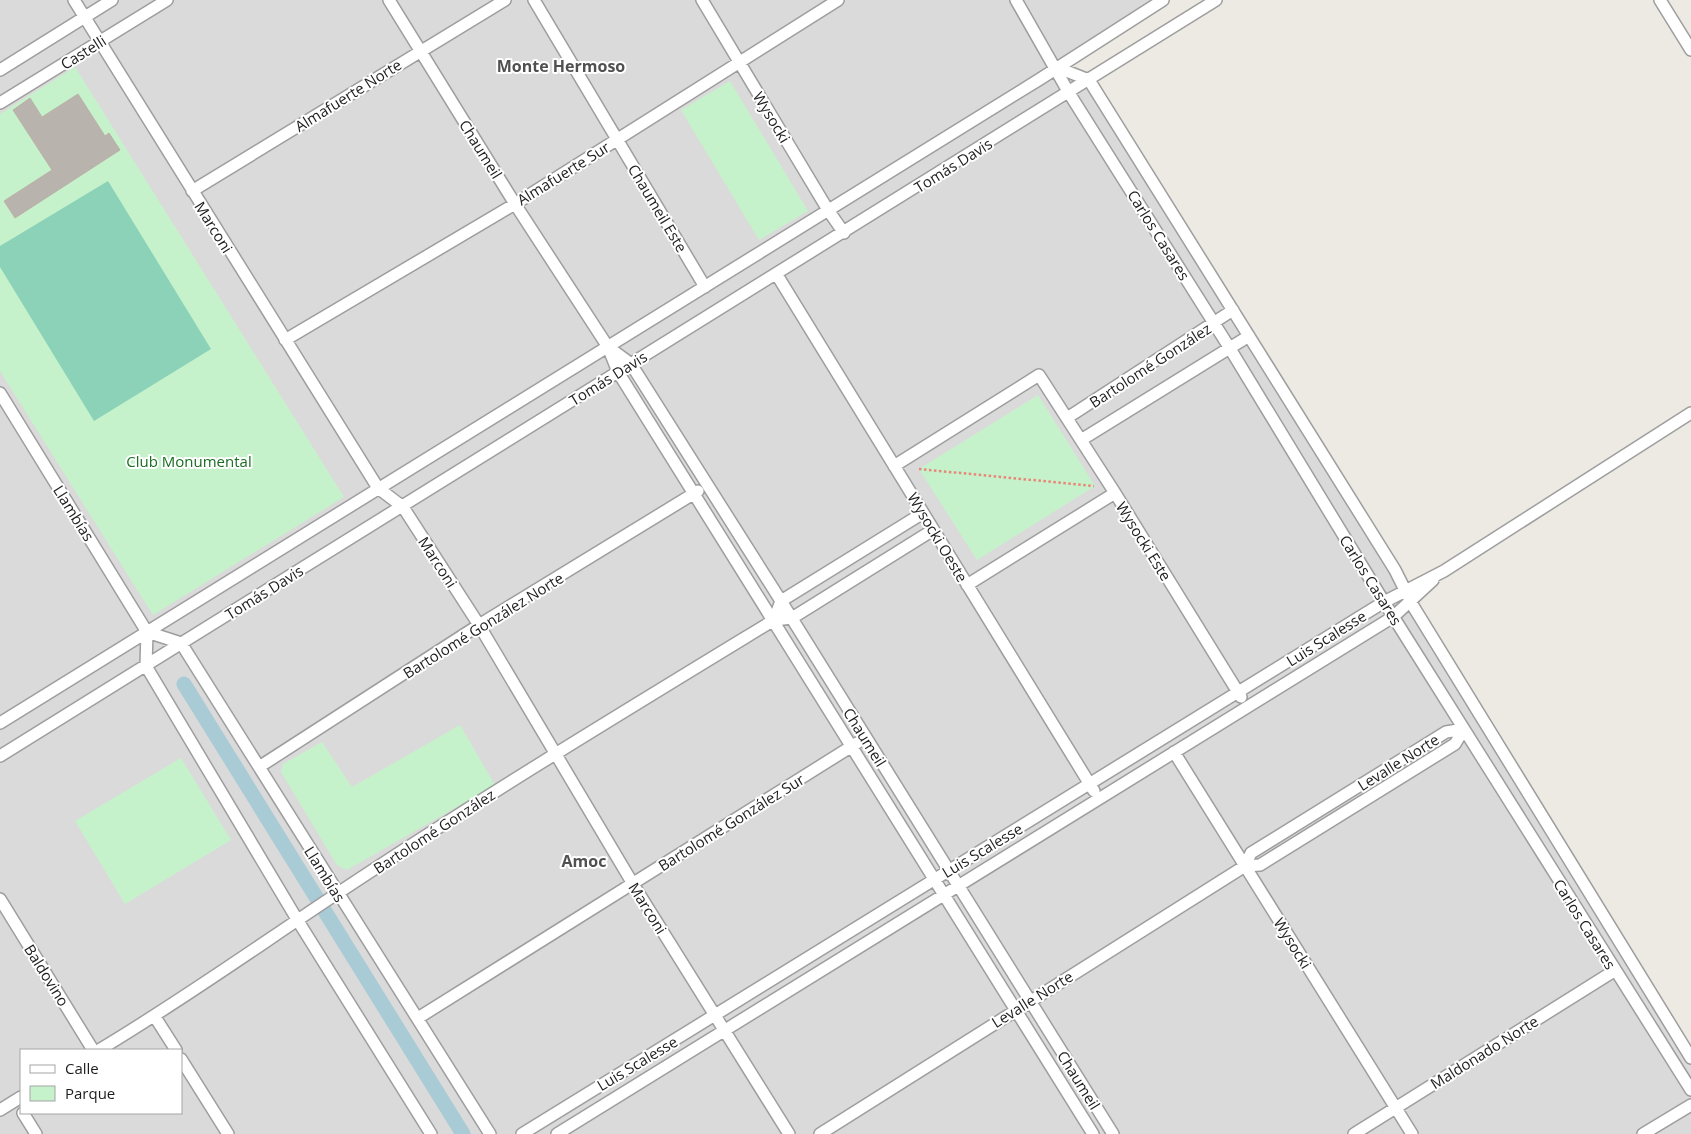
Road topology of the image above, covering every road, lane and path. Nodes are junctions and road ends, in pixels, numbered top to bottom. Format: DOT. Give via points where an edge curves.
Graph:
graph roads {
  1 [pos="74,0"];
  2 [pos="112,0"];
  3 [pos="167,0"];
  4 [pos="389,0"];
  5 [pos="505,0"];
  6 [pos="534,0"];
  7 [pos="702,0"];
  8 [pos="838,0"];
  9 [pos="1016,0"];
  10 [pos="1163,0"];
  11 [pos="1216,0"];
  12 [pos="1660,0"];
  13 [pos="85,17"];
  14 [pos="100,42"];
  15 [pos="1691,50"];
  16 [pos="420,51"];
  17 [pos="739,62"];
  18 [pos="1056,68"];
  19 [pos="0,70"];
  20 [pos="1089,80"];
  21 [pos="1069,93"];
  22 [pos="0,104"];
  23 [pos="617,139"];
  24 [pos="192,191"];
  25 [pos="515,204"];
  26 [pos="828,210"];
  27 [pos="844,232"];
  28 [pos="777,275"];
  29 [pos="705,286"];
  30 [pos="1233,310"];
  31 [pos="1214,324"];
  32 [pos="1249,336"];
  33 [pos="285,340"];
  34 [pos="608,347"];
  35 [pos="1229,347"];
  36 [pos="631,364"];
  37 [pos="618,372"];
  38 [pos="0,393"];
  39 [pos="5,412"];
  40 [pos="1691,413"];
  41 [pos="1067,418"];
  42 [pos="1080,440"];
  43 [pos="894,466"];
  44 [pos="919,469"];
  45 [pos="708,485"];
  46 [pos="1096,486"];
  47 [pos="378,488"];
  48 [pos="693,494"];
  49 [pos="1115,494"];
  50 [pos="403,507"];
  51 [pos="923,513"];
  52 [pos="933,530"];
  53 [pos="1444,570"];
  54 [pos="967,585"];
  55 [pos="1404,590"];
  56 [pos="782,601"];
  57 [pos="1410,601"];
  58 [pos="1384,602"];
  59 [pos="1393,617"];
  60 [pos="792,618"];
  61 [pos="774,620"];
  62 [pos="479,626"];
  63 [pos="147,632"];
  64 [pos="181,643"];
  65 [pos="146,666"];
  66 [pos="1238,692"];
  67 [pos="1247,707"];
  68 [pos="0,723"];
  69 [pos="1464,729"];
  70 [pos="865,738"];
  71 [pos="851,747"];
  72 [pos="1174,752"];
  73 [pos="557,753"];
  74 [pos="0,756"];
  75 [pos="259,768"];
  76 [pos="1090,784"];
  77 [pos="1099,798"];
  78 [pos="1245,866"];
  79 [pos="949,870"];
  80 [pos="933,880"];
  81 [pos="633,884"];
  82 [pos="958,886"];
  83 [pos="337,894"];
  84 [pos="943,896"];
  85 [pos="0,899"];
  86 [pos="298,921"];
  87 [pos="1614,971"];
  88 [pos="1030,1001"];
  89 [pos="1014,1010"];
  90 [pos="714,1016"];
  91 [pos="155,1017"];
  92 [pos="418,1018"];
  93 [pos="724,1032"];
  94 [pos="92,1049"];
  95 [pos="101,1049"];
  96 [pos="175,1049"];
  97 [pos="1691,1058"];
  98 [pos="182,1061"];
  99 [pos="1691,1090"];
  100 [pos="20,1105"];
  101 [pos="1691,1105"];
  102 [pos="1395,1107"];
  103 [pos="0,1110"];
  104 [pos="25,1114"];
  105 [pos="1106,1123"];
  106 [pos="1092,1133"];
  107 [pos="36,1134"];
  108 [pos="228,1134"];
  109 [pos="430,1134"];
  110 [pos="490,1134"];
  111 [pos="522,1134"];
  112 [pos="556,1134"];
  113 [pos="789,1134"];
  114 [pos="820,1134"];
  115 [pos="1112,1134"];
  116 [pos="1354,1134"];
  117 [pos="1412,1134"];
  118 [pos="1643,1134"];
  1 -- 13 [label="street, Marconi"];
  2 -- 13 [label="street, Castelli"];
  3 -- 14 [label="street, Castelli"];
  4 -- 16 [label="street, Chaumeil"];
  5 -- 16 [label="street, Almafuerte Norte"];
  6 -- 23 [label="street, Chaumeil Este"];
  7 -- 17 [label="street, Wysocki"];
  8 -- 17 [label="street, Almafuerte Sur"];
  9 -- 18 [label="street, Carlos Casares"];
  10 -- 18 [label="street, Tomás Davis"];
  11 -- 20 [label="street, Tomás Davis"];
  12 -- 15 [label="street"];
  13 -- 14 [label="street, Marconi"];
  13 -- 19 [label="street, Castelli"];
  14 -- 22 [label="street, Castelli"];
  14 -- 24 [label="street, Marconi"];
  16 -- 24 [label="street, Almafuerte Norte"];
  16 -- 25 [label="street, Chaumeil"];
  17 -- 23 [label="street, Almafuerte Sur"];
  17 -- 26 [label="street, Wysocki"];
  18 -- 20 [label="street"];
  18 -- 21 [label="street, Carlos Casares"];
  18 -- 26 [label="street, Tomás Davis"];
  20 -- 21 [label="street, Tomás Davis"];
  20 -- 30 [label="street, Carlos Casares"];
  21 -- 27 [label="street, Tomás Davis"];
  21 -- 31 [label="street, Carlos Casares"];
  23 -- 25 [label="street, Almafuerte Sur"];
  23 -- 29 [label="street, Chaumeil Este"];
  24 -- 33 [label="street, Marconi"];
  25 -- 33 [label="street, Almafuerte Sur"];
  25 -- 34 [label="street, Chaumeil"];
  26 -- 27 [label="street, Wysocki"];
  26 -- 29 [label="street, Tomás Davis"];
  27 -- 28 [label="street, Tomás Davis"];
  28 -- 36 [label="street, Tomás Davis"];
  28 -- 43 [label="street, Wysocki Oeste"];
  29 -- 34 [label="street, Tomás Davis"];
  30 -- 31 [label="street, Bartolomé González"];
  30 -- 32 [label="street, Carlos Casares"];
  31 -- 35 [label="street, Carlos Casares"];
  31 -- 41 [label="street, Bartolomé González"];
  32 -- 35 [label="street, Bartolomé González"];
  32 -- 55 [label="street, Carlos Casares" via="1395,570"];
  33 -- 47 [label="street, Marconi"];
  34 -- 36 [label="street, Chaumeil"];
  34 -- 37 [label="street, Chaumeil"];
  34 -- 47 [label="street, Tomás Davis"];
  35 -- 42 [label="street, Bartolomé González"];
  35 -- 58 [label="street, Carlos Casares"];
  36 -- 37 [label="street, Tomás Davis"];
  36 -- 45 [label="street, Chaumeil"];
  37 -- 48 [label="street, Chaumeil"];
  37 -- 50 [label="street, Tomás Davis"];
  38 -- 39 [label="street, Llambías"];
  39 -- 63 [label="street, Llambías"];
  40 -- 53 [label="street, Luis Scalesse"];
  41 -- 42 [label="street, Wysocki Este"];
  41 -- 43 [label="street, Wysocki Este" via="1039,376"];
  42 -- 49 [label="street, Wysocki Este"];
  43 -- 51 [label="street, Wysocki Oeste"];
  44 -- 46 [label="path"];
  45 -- 48 [label="street, Bartolomé González Norte"];
  45 -- 56 [label="street, Chaumeil"];
  47 -- 50 [label="street, Marconi"];
  47 -- 63 [label="street, Tomás Davis"];
  48 -- 61 [label="street, Chaumeil"];
  48 -- 62 [label="street, Bartolomé González Norte"];
  49 -- 54 [label="street"];
  49 -- 66 [label="street, Wysocki Este"];
  50 -- 62 [label="street, Marconi"];
  50 -- 64 [label="street, Tomás Davis"];
  51 -- 52 [label="street, Wysocki Oeste"];
  51 -- 56 [label="street"];
  52 -- 54 [label="street, Wysocki Oeste"];
  52 -- 60 [label="street, Bartolomé González"];
  53 -- 55 [label="street, Luis Scalesse"];
  53 -- 57 [label="street, Luis Scalesse"];
  54 -- 76 [label="street, Wysocki Oeste"];
  55 -- 57 [label="street, Carlos Casares"];
  55 -- 58 [label="street, Luis Scalesse"];
  56 -- 60 [label="street, Chaumeil"];
  56 -- 61 [label="street"];
  57 -- 59 [label="street, Luis Scalesse"];
  57 -- 97 [label="street, Carlos Casares"];
  58 -- 59 [label="street, Carlos Casares"];
  58 -- 66 [label="street, Luis Scalesse"];
  59 -- 67 [label="street, Luis Scalesse"];
  59 -- 69 [label="street, Carlos Casares"];
  60 -- 61 [label="street, Bartolomé González"];
  60 -- 70 [label="street, Chaumeil"];
  61 -- 71 [label="street, Chaumeil"];
  61 -- 73 [label="street, Bartolomé González"];
  62 -- 73 [label="street, Marconi"];
  62 -- 75 [label="street, Bartolomé González Norte"];
  63 -- 64 [label="street"];
  63 -- 65 [label="street"];
  63 -- 68 [label="street, Tomás Davis"];
  64 -- 65 [label="street, Tomás Davis"];
  64 -- 75 [label="street, Llambías"];
  65 -- 74 [label="street, Tomás Davis"];
  65 -- 86 [label="street"];
  66 -- 67 [label="street, Wysocki Este"];
  66 -- 76 [label="street, Luis Scalesse"];
  67 -- 72 [label="street, Luis Scalesse"];
  69 -- 78 [label="street, Levalle Norte" via="1455,744 1260,865"];
  69 -- 87 [label="street, Carlos Casares"];
  70 -- 71 [label="street, Bartolomé González Sur"];
  70 -- 79 [label="street, Chaumeil"];
  71 -- 80 [label="street, Chaumeil"];
  71 -- 81 [label="street, Bartolomé González Sur"];
  72 -- 77 [label="street, Luis Scalesse"];
  72 -- 78 [label="street, Wysocki"];
  73 -- 81 [label="street, Marconi"];
  73 -- 83 [label="street, Bartolomé González"];
  75 -- 83 [label="street, Llambías"];
  76 -- 77 [label="street, Wysocki Oeste"];
  76 -- 79 [label="street, Luis Scalesse"];
  77 -- 82 [label="street, Luis Scalesse"];
  78 -- 88 [label="street, Levalle Norte"];
  78 -- 102 [label="street, Wysocki"];
  79 -- 80 [label="street, Luis Scalesse"];
  79 -- 82 [label="street, Chaumeil"];
  80 -- 84 [label="street, Chaumeil"];
  80 -- 90 [label="street, Luis Scalesse"];
  81 -- 90 [label="street, Marconi"];
  81 -- 92 [label="street, Bartolomé González Sur"];
  82 -- 84 [label="street, Luis Scalesse"];
  82 -- 88 [label="street, Chaumeil"];
  83 -- 86 [label="street, Bartolomé González"];
  83 -- 92 [label="street, Llambías"];
  84 -- 89 [label="street, Chaumeil"];
  84 -- 93 [label="street, Luis Scalesse"];
  85 -- 94 [label="street, Baldovino"];
  86 -- 91 [label="street, Bartolomé González"];
  86 -- 109 [label="street"];
  87 -- 99 [label="street, Carlos Casares"];
  87 -- 102 [label="street, Maldonado Norte"];
  88 -- 89 [label="street, Levalle Norte"];
  88 -- 105 [label="street, Chaumeil"];
  89 -- 106 [label="street, Chaumeil"];
  89 -- 114 [label="street, Levalle Norte"];
  90 -- 93 [label="street, Marconi"];
  90 -- 111 [label="street, Luis Scalesse"];
  91 -- 95 [label="street, Bartolomé González"];
  91 -- 96 [label="street"];
  92 -- 110 [label="street, Llambías"];
  93 -- 112 [label="street, Luis Scalesse"];
  93 -- 113 [label="street, Marconi"];
  98 -- 108 [label="street"];
  100 -- 103 [label="street"];
  101 -- 118 [label="street"];
  102 -- 116 [label="street, Maldonado Norte"];
  102 -- 117 [label="street, Wysocki"];
  104 -- 107 [label="street"];
  105 -- 106 [label="street"];
  105 -- 115 [label="street, Chaumeil"];
}
